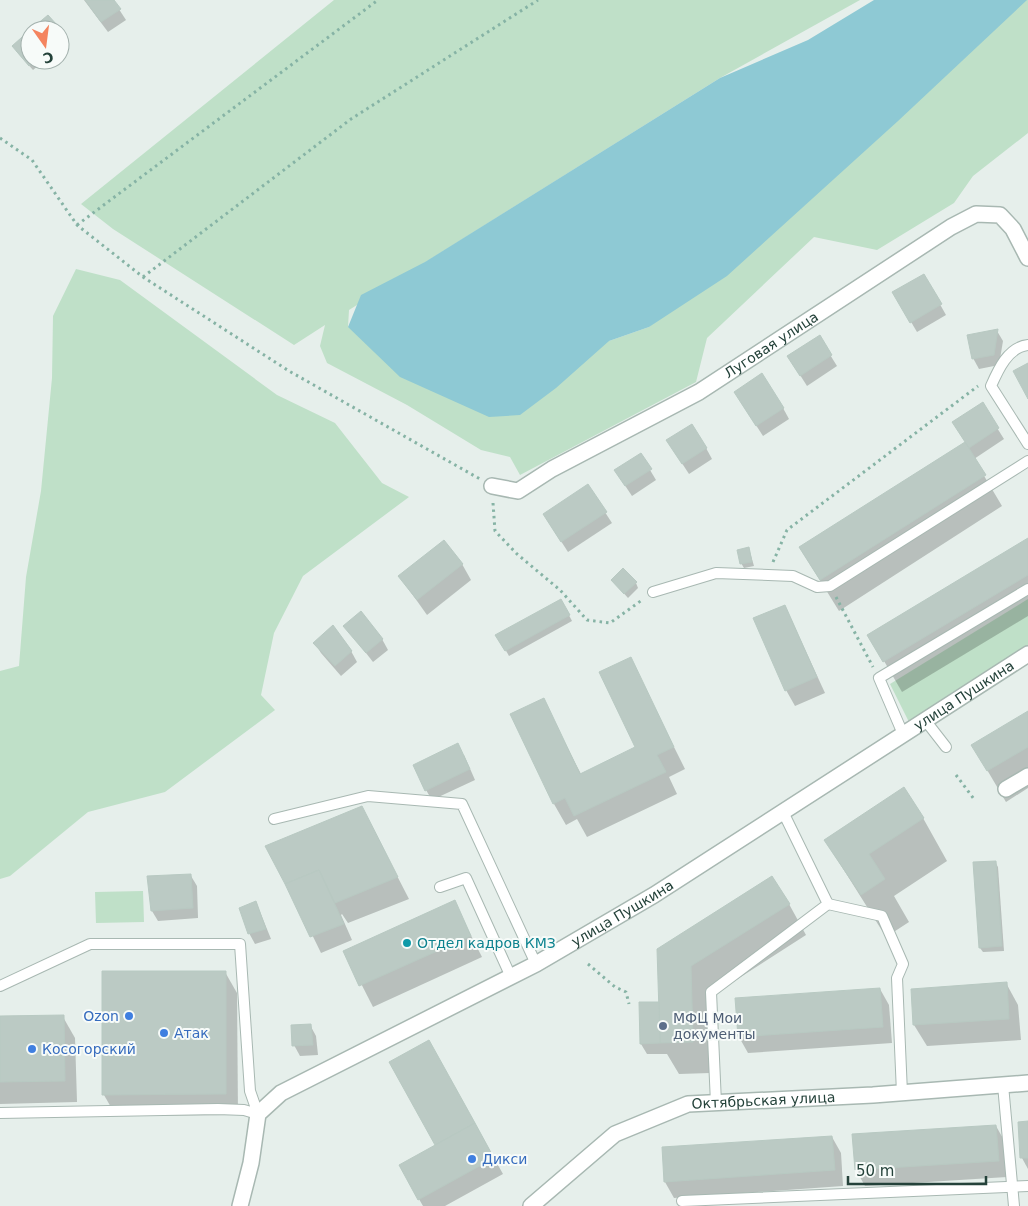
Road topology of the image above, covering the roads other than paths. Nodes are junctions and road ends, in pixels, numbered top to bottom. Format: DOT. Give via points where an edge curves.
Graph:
graph roads {
  1 [pos="1028,258"];
  2 [pos="1028,345"];
  3 [pos="1028,444"];
  4 [pos="1028,461"];
  5 [pos="492,486"];
  6 [pos="1028,589"];
  7 [pos="652,592"];
  8 [pos="1028,654"];
  9 [pos="925,720"];
  10 [pos="903,734"];
  11 [pos="946,747"];
  12 [pos="1028,776"];
  13 [pos="1006,789"];
  14 [pos="783,812"];
  15 [pos="274,819"];
  16 [pos="440,887"];
  17 [pos="828,904"];
  18 [pos="536,964"];
  19 [pos="511,977"];
  20 [pos="0,986"];
  21 [pos="1028,1083"];
  22 [pos="1003,1085"];
  23 [pos="902,1093"];
  24 [pos="716,1103"];
  25 [pos="0,1113"];
  26 [pos="258,1114"];
  27 [pos="1028,1186"];
  28 [pos="1014,1187"];
  29 [pos="682,1201"];
  30 [pos="240,1206"];
  31 [pos="531,1206"];
  32 [pos="1014,1206"];
  1 -- 5 [label="street, Луговая улица" via="1013,229 1000,216 976,214 943,232 699,392 552,469 518,491"];
  2 -- 3 [label="lane" via="1023,345 1002,362 991,386"];
  4 -- 7 [label="lane" via="830,586 817,587 793,576 716,573"];
  6 -- 10 [label="lane" via="879,678"];
  8 -- 9 [label="street, улица Пушкина"];
  9 -- 10 [label="street, улица Пушкина"];
  9 -- 11 [label="lane"];
  10 -- 14 [label="street, улица Пушкина"];
  12 -- 13 [label="street"];
  14 -- 17 [label="lane"];
  14 -- 18 [label="street, улица Пушкина" via="654,895"];
  15 -- 18 [label="lane" via="368,796 462,804"];
  16 -- 19 [label="lane" via="466,878"];
  17 -- 23 [label="lane" via="882,916 902,964 897,978"];
  17 -- 24 [label="lane" via="711,992"];
  18 -- 19 [label="street, улица Пушкина"];
  19 -- 26 [label="street, улица Пушкина" via="281,1093"];
  20 -- 26 [label="lane" via="90,944 240,944 250,1091"];
  21 -- 22 [label="street, Октябрьская улица"];
  22 -- 23 [label="street, Октябрьская улица"];
  22 -- 28 [label="lane"];
  23 -- 24 [label="street, Октябрьская улица"];
  24 -- 31 [label="street, Октябрьская улица" via="688,1104 615,1134"];
  25 -- 26 [label="lane" via="244,1110"];
  26 -- 30 [label="street" via="251,1163"];
  27 -- 28 [label="lane"];
  28 -- 29 [label="lane"];
  28 -- 32 [label="lane"];
}
